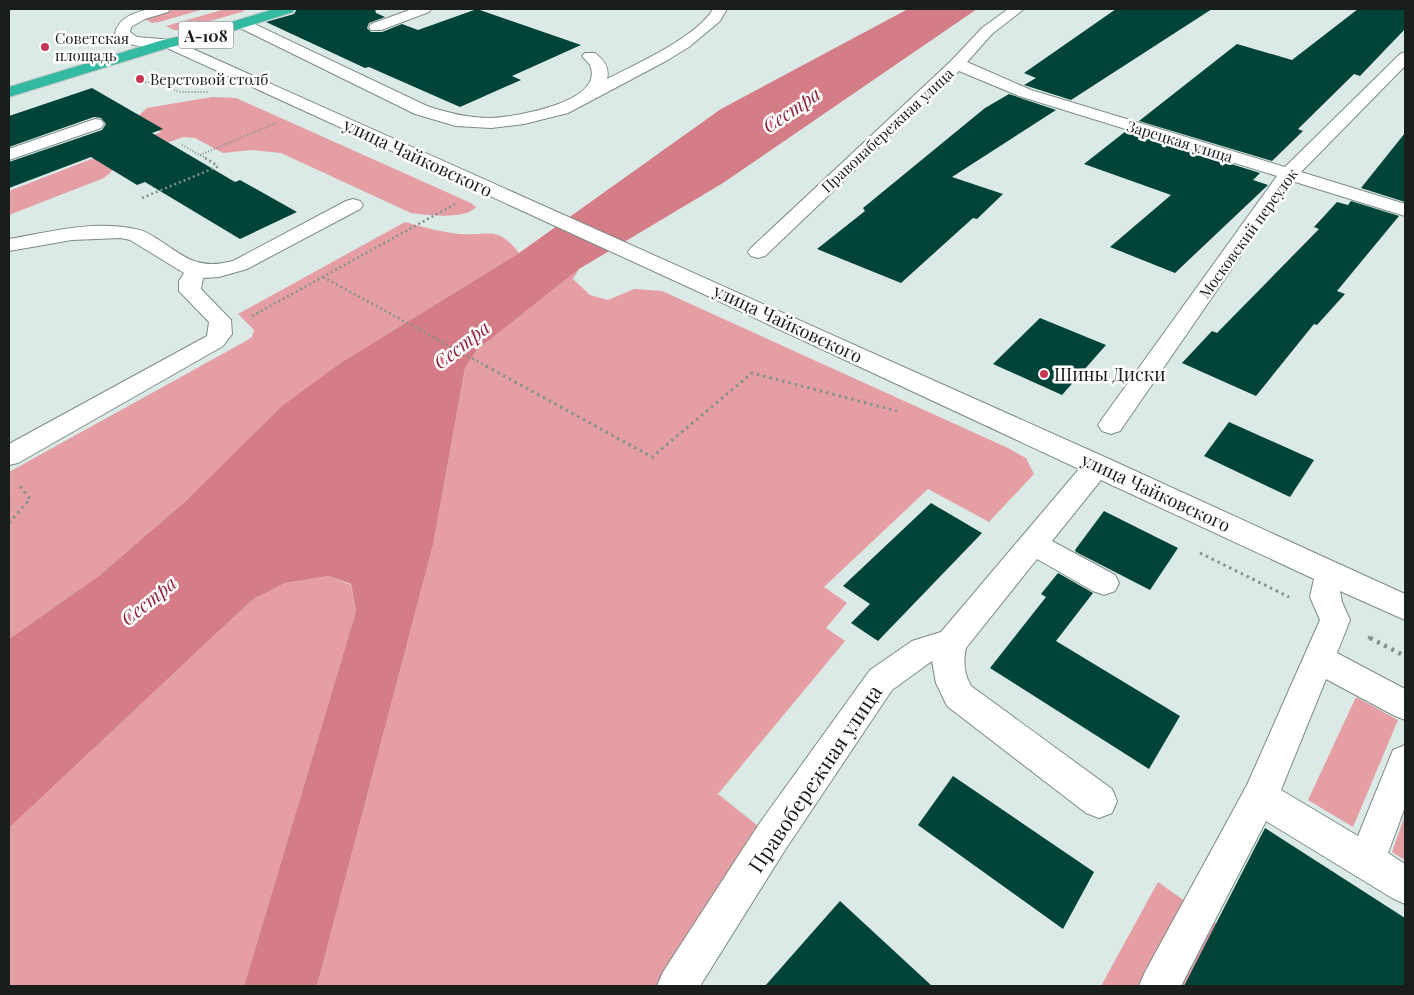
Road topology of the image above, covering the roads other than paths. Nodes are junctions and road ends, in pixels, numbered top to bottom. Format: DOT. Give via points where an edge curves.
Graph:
graph roads {
  1 [pos="163,9"];
  2 [pos="288,9"];
  3 [pos="424,9"];
  4 [pos="720,9"];
  5 [pos="1017,9"];
  6 [pos="243,24"];
  7 [pos="376,27"];
  8 [pos="168,43"];
  9 [pos="590,56"];
  10 [pos="1405,57"];
  11 [pos="957,64"];
  12 [pos="9,92"];
  13 [pos="589,95"];
  14 [pos="94,124"];
  15 [pos="9,155"];
  16 [pos="1288,174"];
  17 [pos="353,205"];
  18 [pos="1405,210"];
  19 [pos="9,245"];
  20 [pos="758,252"];
  21 [pos="196,270"];
  22 [pos="1111,425"];
  23 [pos="1098,465"];
  24 [pos="11,467"];
  25 [pos="1032,543"];
  26 [pos="1331,574"];
  27 [pos="1104,583"];
  28 [pos="1405,608"];
  29 [pos="951,643"];
  30 [pos="1319,659"];
  31 [pos="1405,705"];
  32 [pos="1405,761"];
  33 [pos="1260,797"];
  34 [pos="1099,802"];
  35 [pos="1366,862"];
  36 [pos="1405,886"];
  37 [pos="677,986"];
  38 [pos="1159,986"];
  1 -- 8 [label="street" via="129,21 121,30 133,41"];
  2 -- 6 [label="highway, А-108"];
  3 -- 7 [label="street"];
  4 -- 13 [label="street" via="715,18 684,44"];
  5 -- 11 [label="street, Правонабережная улица" via="987,31"];
  6 -- 8 [label="highway, А-108"];
  6 -- 13 [label="street" via="421,110 456,121 491,123 524,119 562,109"];
  8 -- 12 [label="highway, А-108"];
  8 -- 23 [label="street, улица Чайковского"];
  9 -- 13 [label="street" via="600,67 600,81"];
  10 -- 16 [label="street, Московский переулок"];
  11 -- 16 [label="street, Зарецкая улица" via="1025,94"];
  11 -- 20 [label="street, Правонабережная улица"];
  14 -- 15 [label="street"];
  16 -- 18 [label="street, Зарецкая улица"];
  16 -- 22 [label="street, Московский переулок"];
  17 -- 21 [label="street" via="240,265 208,272"];
  19 -- 21 [label="street" via="93,232 124,232 136,235"];
  21 -- 24 [label="street" via="190,291 220,320 220,334 215,341"];
  23 -- 25 [label="street"];
  23 -- 26 [label="street, улица Чайковского"];
  25 -- 27 [label="street"];
  25 -- 29 [label="street"];
  26 -- 28 [label="street, улица Чайковского"];
  26 -- 30 [label="street" via="1324,586 1325,600 1335,620"];
  29 -- 34 [label="street" via="948,668 951,683 959,696"];
  29 -- 37 [label="street, Правобережная улица" via="923,650 881,680 772,837"];
  30 -- 31 [label="street"];
  30 -- 33 [label="street"];
  32 -- 35 [label="street"];
  33 -- 35 [label="street"];
  33 -- 38 [label="street"];
  35 -- 36 [label="street"];
}
